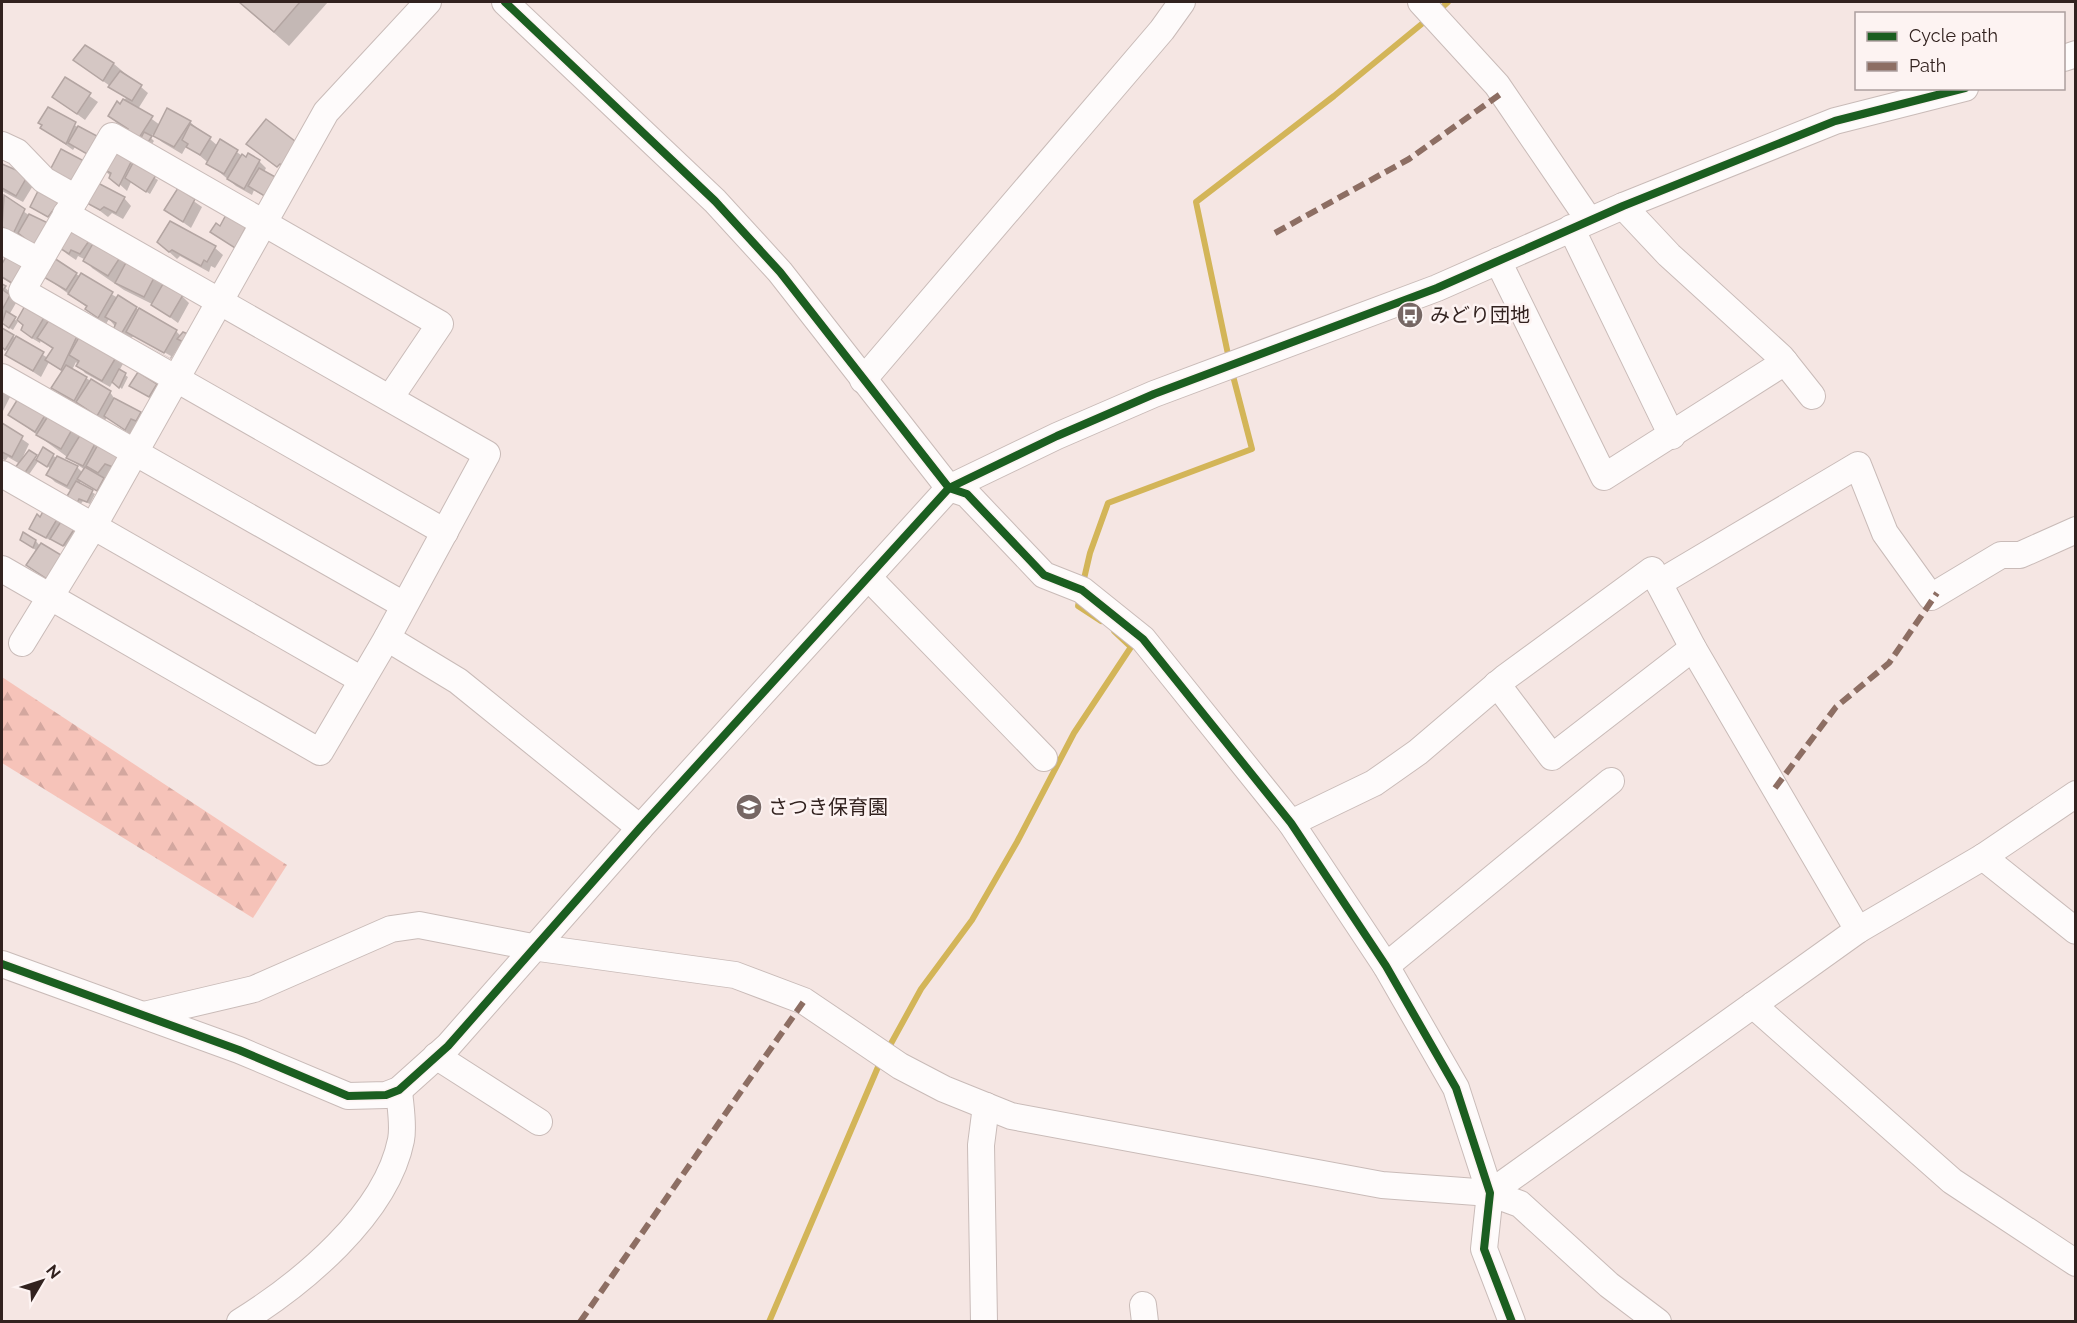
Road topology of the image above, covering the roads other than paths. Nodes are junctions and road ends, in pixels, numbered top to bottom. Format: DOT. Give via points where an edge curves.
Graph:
graph roads {
  1 [pos="428,2"];
  2 [pos="505,2"];
  3 [pos="1182,2"];
  4 [pos="1421,2"];
  5 [pos="1957,90"];
  6 [pos="2,145"];
  7 [pos="71,206"];
  8 [pos="1623,206"];
  9 [pos="264,224"];
  10 [pos="1580,224"];
  11 [pos="2,241"];
  12 [pos="39,261"];
  13 [pos="1498,261"];
  14 [pos="220,301"];
  15 [pos="1785,362"];
  16 [pos="2,377"];
  17 [pos="176,379"];
  18 [pos="862,380"];
  19 [pos="1812,396"];
  20 [pos="390,398"];
  21 [pos="1671,436"];
  22 [pos="134,452"];
  23 [pos="2,474"];
  24 [pos="949,488"];
  25 [pos="93,527"];
  26 [pos="2076,530"];
  27 [pos="445,532"];
  28 [pos="2,570"];
  29 [pos="868,577"];
  30 [pos="1659,583"];
  31 [pos="51,597"];
  32 [pos="405,605"];
  33 [pos="387,638"];
  34 [pos="22,643"];
  35 [pos="1693,648"];
  36 [pos="362,680"];
  37 [pos="1497,684"];
  38 [pos="1044,758"];
  39 [pos="1611,782"];
  40 [pos="2076,794"];
  41 [pos="1291,822"];
  42 [pos="639,828"];
  43 [pos="1983,857"];
  44 [pos="1858,930"];
  45 [pos="2076,931"];
  46 [pos="532,947"];
  47 [pos="2,964"];
  48 [pos="1386,966"];
  49 [pos="1753,1005"];
  50 [pos="144,1016"];
  51 [pos="436,1056"];
  52 [pos="399,1090"];
  53 [pos="986,1106"];
  54 [pos="539,1122"];
  55 [pos="1491,1193"];
  56 [pos="2076,1263"];
  57 [pos="240,1322"];
  58 [pos="984,1322"];
  59 [pos="1512,1322"];
  60 [pos="1658,1322"];
  1 -- 9 [label="street" via="326,111"];
  2 -- 18 [label="street" via="715,201 780,272"];
  3 -- 18 [label="street"];
  4 -- 10 [label="street" via="1497,85"];
  5 -- 8 [label="street" via="1835,121"];
  6 -- 7 [label="street" via="17,152"];
  7 -- 9 [label="street" via="112,136"];
  7 -- 12 [label="street"];
  7 -- 14 [label="street"];
  8 -- 10 [label="street"];
  8 -- 15 [label="street" via="1669,255"];
  9 -- 14 [label="street"];
  9 -- 20 [label="street" via="440,324"];
  10 -- 13 [label="street"];
  10 -- 21 [label="street"];
  11 -- 12 [label="street"];
  12 -- 17 [label="street" via="22,291"];
  13 -- 21 [label="street" via="1604,477"];
  13 -- 24 [label="street" via="1370,315 1154,394"];
  14 -- 17 [label="street"];
  14 -- 20 [label="street"];
  15 -- 19 [label="street"];
  15 -- 21 [label="street"];
  16 -- 22 [label="street"];
  17 -- 22 [label="street"];
  17 -- 27 [label="street"];
  18 -- 24 [label="street"];
  20 -- 27 [label="street" via="487,454"];
  22 -- 25 [label="street"];
  22 -- 32 [label="street"];
  23 -- 25 [label="street"];
  24 -- 29 [label="street"];
  24 -- 41 [label="street" via="967,494 1044,575 1082,590 1143,639"];
  25 -- 31 [label="street"];
  25 -- 36 [label="street"];
  26 -- 30 [label="street" via="2020,555 2001,555 1931,597 1885,533 1858,465"];
  27 -- 32 [label="street"];
  28 -- 31 [label="street"];
  29 -- 38 [label="street"];
  29 -- 42 [label="street"];
  30 -- 35 [label="street"];
  30 -- 37 [label="street" via="1652,570"];
  31 -- 34 [label="street"];
  31 -- 36 [label="street" via="320,752"];
  32 -- 33 [label="street"];
  33 -- 36 [label="street"];
  33 -- 42 [label="street" via="458,681"];
  35 -- 37 [label="street" via="1552,757"];
  35 -- 44 [label="street"];
  37 -- 41 [label="street" via="1418,752 1374,783"];
  39 -- 48 [label="street"];
  40 -- 43 [label="street"];
  41 -- 48 [label="street"];
  42 -- 46 [label="street"];
  43 -- 44 [label="street"];
  43 -- 45 [label="street"];
  44 -- 49 [label="street"];
  46 -- 50 [label="street" via="418,925 391,929 254,989"];
  46 -- 51 [label="street"];
  46 -- 53 [label="street" via="735,975 804,1001 900,1066"];
  47 -- 50 [label="street"];
  48 -- 55 [label="street" via="1456,1089"];
  49 -- 55 [label="street"];
  49 -- 56 [label="street" via="1952,1181"];
  50 -- 52 [label="street" via="239,1050 348,1096 386,1095"];
  51 -- 52 [label="street"];
  51 -- 54 [label="street"];
  52 -- 57 [label="street" via="401,1140 386,1180 358,1222 320,1262"];
  53 -- 55 [label="street" via="1011,1116 1382,1185"];
  53 -- 58 [label="street" via="981,1145"];
  55 -- 59 [label="street" via="1484,1249"];
  55 -- 60 [label="street" via="1520,1204 1609,1286"];
}
